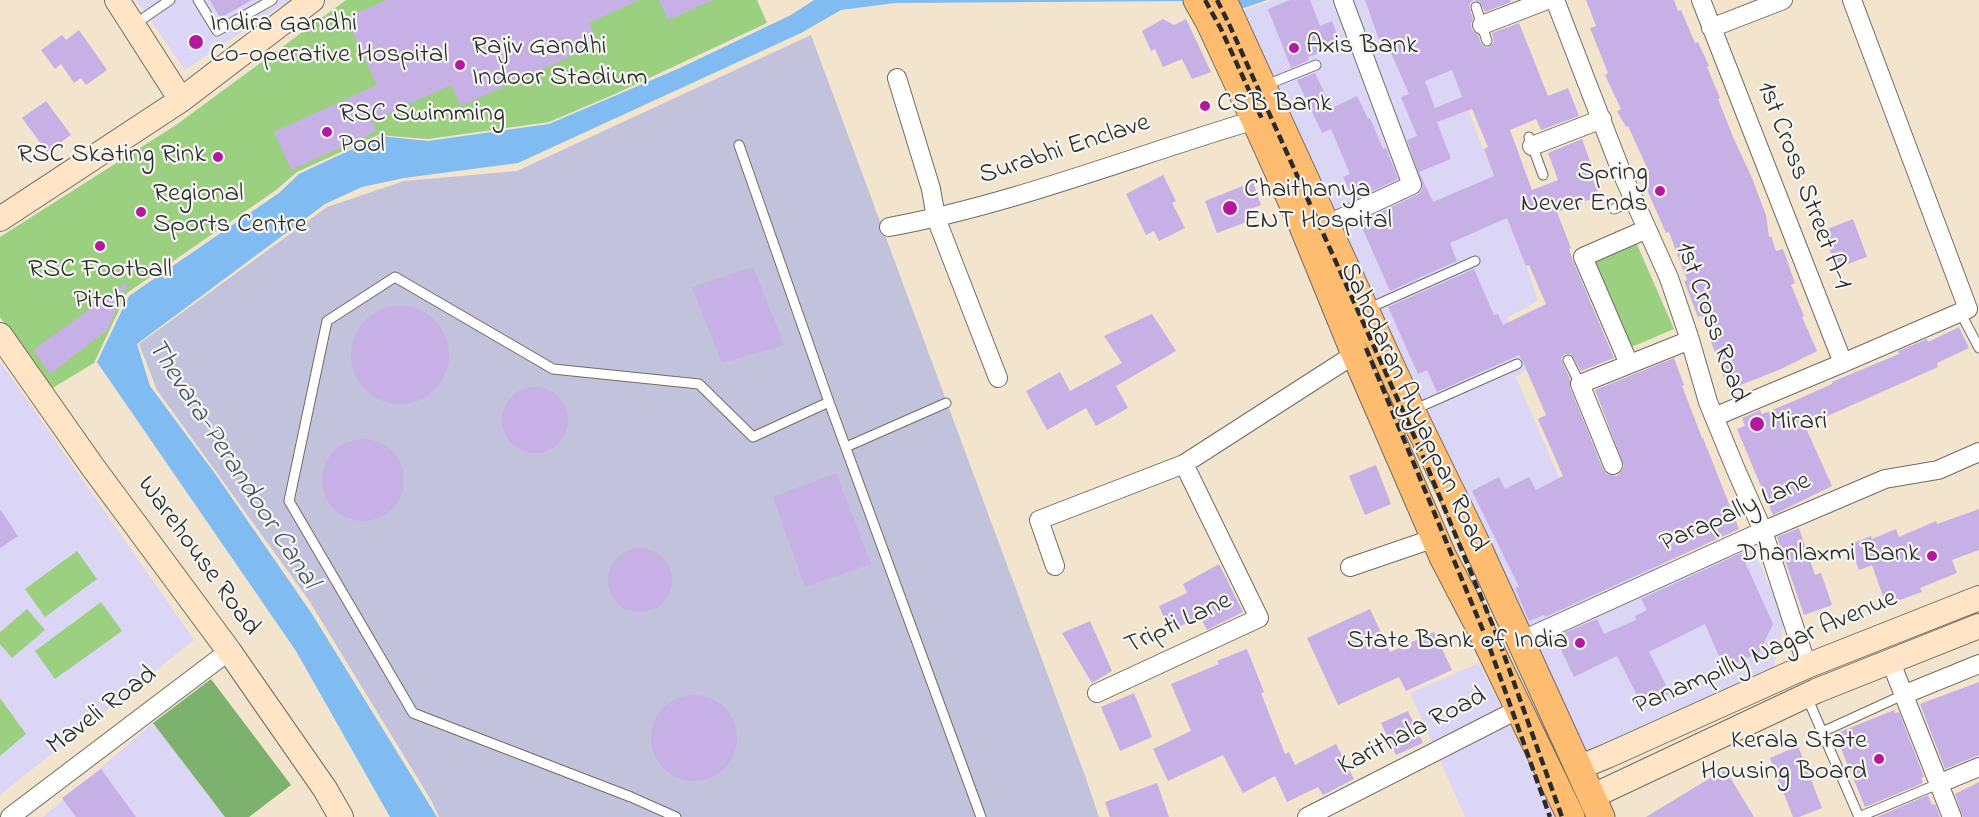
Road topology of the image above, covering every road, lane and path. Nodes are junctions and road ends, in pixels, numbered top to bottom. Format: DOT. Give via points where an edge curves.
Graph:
graph roads {
  1 [pos="117,0"];
  2 [pos="170,0"];
  3 [pos="198,0"];
  4 [pos="272,0"];
  5 [pos="312,0"];
  6 [pos="1343,0"];
  7 [pos="1547,0"];
  8 [pos="1555,0"];
  9 [pos="1701,0"];
  10 [pos="1783,0"];
  11 [pos="1852,0"];
  12 [pos="1210,7"];
  13 [pos="1476,7"];
  14 [pos="133,25"];
  15 [pos="1711,28"];
  16 [pos="1485,33"];
  17 [pos="1316,65"];
  18 [pos="897,78"];
  19 [pos="1264,86"];
  20 [pos="181,100"];
  21 [pos="1255,120"];
  22 [pos="1602,120"];
  23 [pos="1531,142"];
  24 [pos="739,145"];
  25 [pos="1544,175"];
  26 [pos="1634,201"];
  27 [pos="1614,209"];
  28 [pos="936,218"];
  29 [pos="0,219"];
  30 [pos="1326,225"];
  31 [pos="889,227"];
  32 [pos="1647,229"];
  33 [pos="1475,261"];
  34 [pos="1365,310"];
  35 [pos="1964,310"];
  36 [pos="0,335"];
  37 [pos="1690,340"];
  38 [pos="1978,348"];
  39 [pos="1355,354"];
  40 [pos="1568,360"];
  41 [pos="1843,363"];
  42 [pos="1517,364"];
  43 [pos="1629,364"];
  44 [pos="998,378"];
  45 [pos="1580,384"];
  46 [pos="829,402"];
  47 [pos="946,403"];
  48 [pos="1411,411"];
  49 [pos="1714,417"];
  50 [pos="846,447"];
  51 [pos="1979,452"];
  52 [pos="1184,464"];
  53 [pos="1613,465"];
  54 [pos="1763,531"];
  55 [pos="1474,539"];
  56 [pos="1439,547"];
  57 [pos="1055,566"];
  58 [pos="1350,567"];
  59 [pos="1979,598"];
  60 [pos="1979,626"];
  61 [pos="1881,636"];
  62 [pos="1520,641"];
  63 [pos="229,651"];
  64 [pos="1890,660"];
  65 [pos="1979,664"];
  66 [pos="1807,666"];
  67 [pos="1097,693"];
  68 [pos="1811,693"];
  69 [pos="1903,695"];
  70 [pos="1519,709"];
  71 [pos="1822,732"];
  72 [pos="1979,767"];
  73 [pos="1578,768"];
  74 [pos="1551,773"];
  75 [pos="1938,784"];
  76 [pos="1596,807"];
  77 [pos="1335,811"];
  78 [pos="10,817"];
  79 [pos="341,817"];
  80 [pos="676,817"];
  81 [pos="981,817"];
  82 [pos="1306,817"];
  83 [pos="1571,817"];
  84 [pos="1952,817"];
  1 -- 14 [label="street"];
  2 -- 14 [label="lane"];
  3 -- 4 [label="lane" via="217,31"];
  5 -- 20 [label="street"];
  6 -- 30 [label="street" via="1412,185"];
  7 -- 16 [label="street"];
  8 -- 22 [label="street, 1st Cross Road"];
  9 -- 15 [label="street, 1st Cross Street A-1"];
  10 -- 15 [label="street"];
  11 -- 35 [label="street"];
  12 -- 19 [label="main road, Sahodaran Ayyappan Road" via="1236,24"];
  12 -- 21 [label="main road, Sahodaran Ayyappan Road"];
  13 -- 16 [label="lane"];
  14 -- 20 [label="street"];
  15 -- 41 [label="street, 1st Cross Street A-1"];
  17 -- 19 [label="lane"];
  18 -- 28 [label="street"];
  19 -- 30 [label="main road, Sahodaran Ayyappan Road"];
  20 -- 29 [label="street"];
  21 -- 28 [label="street, Surabhi Enclave"];
  21 -- 39 [label="main road, Sahodaran Ayyappan Road"];
  22 -- 23 [label="street"];
  22 -- 26 [label="street, 1st Cross Road"];
  23 -- 25 [label="lane"];
  24 -- 46 [label="lane"];
  26 -- 27 [label="lane"];
  26 -- 32 [label="street, 1st Cross Road"];
  28 -- 31 [label="street, Surabhi Enclave"];
  28 -- 44 [label="street"];
  30 -- 34 [label="main road, Sahodaran Ayyappan Road"];
  32 -- 37 [label="street, 1st Cross Road"];
  32 -- 43 [label="street" via="1581,253"];
  33 -- 34 [label="lane"];
  34 -- 48 [label="main road, Sahodaran Ayyappan Road"];
  35 -- 38 [label="lane"];
  35 -- 41 [label="street"];
  36 -- 63 [label="street, Warehouse Road"];
  37 -- 43 [label="street"];
  37 -- 49 [label="street, 1st Cross Road"];
  39 -- 52 [label="street"];
  39 -- 56 [label="main road, Sahodaran Ayyappan Road"];
  40 -- 45 [label="lane"];
  41 -- 49 [label="street"];
  42 -- 48 [label="lane"];
  43 -- 45 [label="street"];
  45 -- 53 [label="street"];
  46 -- 50 [label="lane"];
  46 -- 80 [label="lane" via="753,437 699,384 553,369 394,277 327,321 289,501 413,713"];
  47 -- 50 [label="lane"];
  48 -- 55 [label="main road, Sahodaran Ayyappan Road"];
  49 -- 54 [label="street, 1st Cross Road"];
  50 -- 81 [label="lane"];
  51 -- 54 [label="street, Parapally Lane" via="1938,470 1885,478"];
  52 -- 57 [label="street" via="1039,520"];
  52 -- 67 [label="street, Tripti Lane" via="1259,618"];
  54 -- 62 [label="street, Parapally Lane"];
  54 -- 66 [label="street, 1st Cross Road"];
  55 -- 56 [label="main road"];
  55 -- 62 [label="main road, Sahodaran Ayyappan Road"];
  56 -- 58 [label="street"];
  56 -- 70 [label="main road, Sahodaran Ayyappan Road"];
  59 -- 61 [label="street, Panampilly Nagar Avenue"];
  60 -- 64 [label="street, Panampilly Nagar Avenue"];
  61 -- 64 [label="street"];
  61 -- 66 [label="street, Panampilly Nagar Avenue"];
  62 -- 73 [label="main road, Sahodaran Ayyappan Road"];
  63 -- 78 [label="street, Maveli Road"];
  63 -- 79 [label="street, Warehouse Road"];
  64 -- 68 [label="street, Panampilly Nagar Avenue"];
  64 -- 69 [label="street"];
  65 -- 69 [label="street"];
  66 -- 68 [label="street"];
  66 -- 73 [label="street, Panampilly Nagar Avenue"];
  68 -- 71 [label="lane"];
  68 -- 76 [label="street, Panampilly Nagar Avenue"];
  69 -- 71 [label="lane"];
  69 -- 75 [label="street"];
  70 -- 74 [label="main road, Sahodaran Ayyappan Road"];
  70 -- 77 [label="street, Karithala Road"];
  71 -- 75 [label="lane" via="1859,817"];
  72 -- 75 [label="street"];
  73 -- 76 [label="main road, Sahodaran Ayyappan Road"];
  74 -- 76 [label="main road"];
  74 -- 83 [label="main road, Sahodaran Ayyappan Road"];
  75 -- 84 [label="street"];
  77 -- 82 [label="street, Karithala Road"];
}
